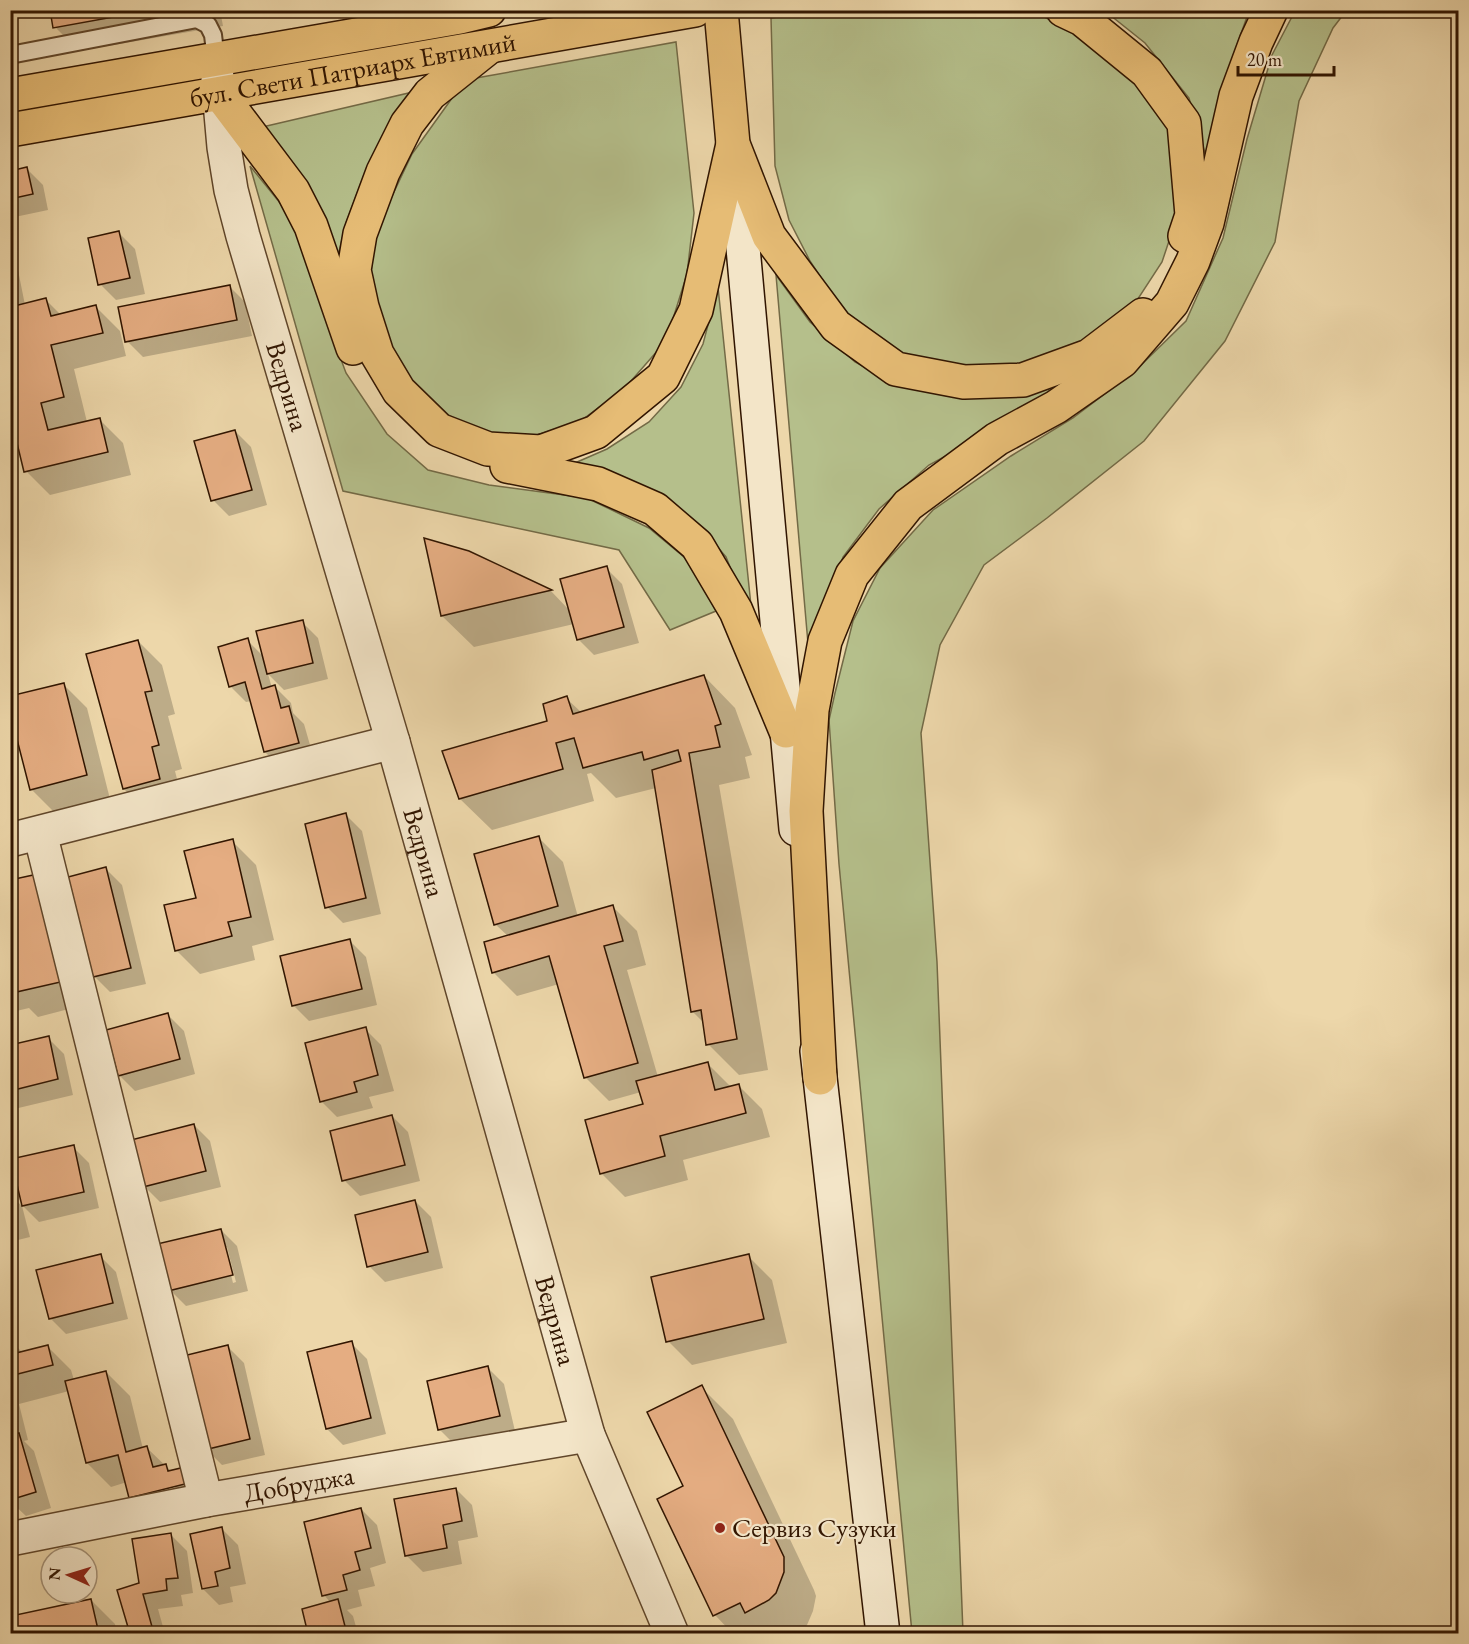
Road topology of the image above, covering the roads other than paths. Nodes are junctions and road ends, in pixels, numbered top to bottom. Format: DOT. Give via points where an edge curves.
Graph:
graph roads {
  1 [pos="695,10"];
  2 [pos="721,10"];
  3 [pos="1063,10"];
  4 [pos="1271,10"];
  5 [pos="472,13"];
  6 [pos="489,47"];
  7 [pos="10,55"];
  8 [pos="216,60"];
  9 [pos="220,94"];
  10 [pos="10,95"];
  11 [pos="10,130"];
  12 [pos="733,144"];
  13 [pos="786,731"];
  14 [pos="393,742"];
  15 [pos="25,837"];
  16 [pos="820,1078"];
  17 [pos="588,1435"];
  18 [pos="206,1500"];
  19 [pos="10,1539"];
  20 [pos="672,1634"];
  21 [pos="883,1634"];
  1 -- 6 [label="main road, бул. Свети Патриарх Евтимий"];
  2 -- 12 [label="main road"];
  3 -- 12 [label="main road" via="1082,20 1147,72 1184,123 1190,177 1192,215 1174,268 1142,317 1089,356 1023,380 964,382 896,369 836,326 769,236"];
  4 -- 16 [label="main road" via="1236,96 1207,223 1172,303 1122,361 1056,407 997,439 908,505 852,575 825,641 811,722 806,810"];
  5 -- 8 [label="main road, бул. Свети Патриарх Евтимий"];
  6 -- 9 [label="main road, бул. Свети Патриарх Евтимий"];
  6 -- 12 [label="main road" via="430,94 407,124 383,172 360,234 354,270 378,354 399,391 439,430 488,449 542,452 596,432 663,377 696,310"];
  7 -- 8 [label="lane" via="197,20 208,25 213,35"];
  8 -- 9 [label="street, Ведрина"];
  8 -- 10 [label="main road, бул. Свети Патриарх Евтимий"];
  9 -- 11 [label="main road, бул. Свети Патриарх Евтимий"];
  9 -- 13 [label="main road" via="293,191 311,226 354,350 374,387 396,415 430,442 479,460 598,484 655,509 697,545 736,611"];
  9 -- 14 [label="street, Ведрина" via="224,147 243,236"];
  12 -- 13 [label="street"];
  13 -- 16 [label="street"];
  14 -- 15 [label="street"];
  14 -- 17 [label="street, Ведрина"];
  15 -- 18 [label="street"];
  16 -- 21 [label="street"];
  17 -- 18 [label="street, Добруджа"];
  17 -- 20 [label="street, Ведрина"];
  18 -- 19 [label="street, Добруджа"];
}
